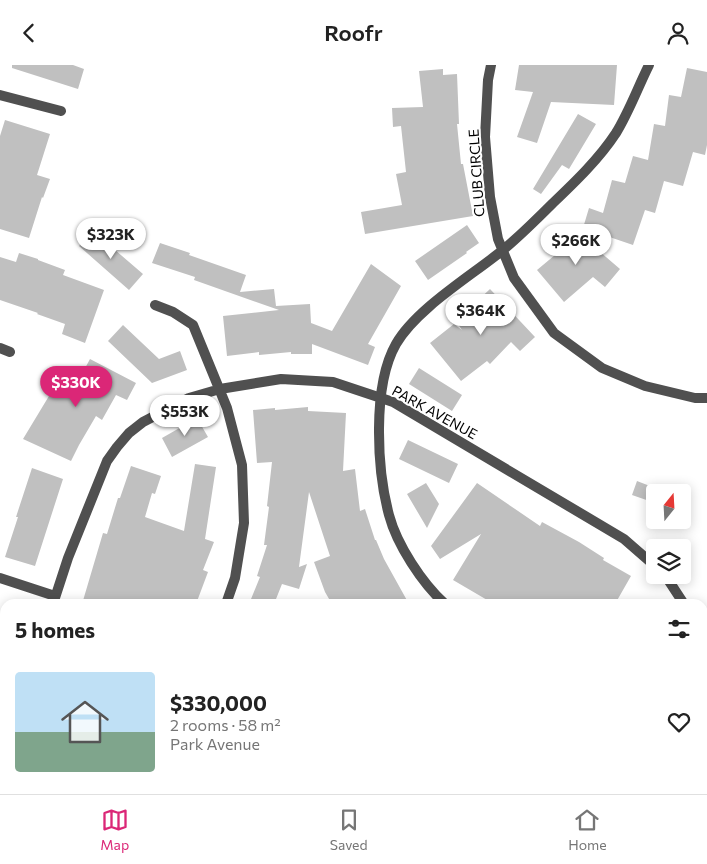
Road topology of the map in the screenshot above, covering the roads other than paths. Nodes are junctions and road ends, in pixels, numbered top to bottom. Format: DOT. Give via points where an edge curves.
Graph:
graph roads {
  1 [pos="491,65"];
  2 [pos="649,65"];
  3 [pos="0,95"];
  4 [pos="61,111"];
  5 [pos="502,250"];
  6 [pos="155,305"];
  7 [pos="220,389"];
  8 [pos="381,397"];
  9 [pos="707,398"];
  10 [pos="646,558"];
  11 [pos="0,577"];
  12 [pos="671,584"];
  13 [pos="52,599"];
  14 [pos="54,599"];
  15 [pos="228,599"];
  16 [pos="441,599"];
  17 [pos="681,599"];
  1 -- 5 [label="street, CLUB CIRCLE" via="485,137 493,219"];
  2 -- 5 [label="street" via="616,133 575,182"];
  3 -- 4 [label="street"];
  5 -- 8 [label="street" via="423,312 406,330 386,366"];
  5 -- 9 [label="street, CLUB CIRCLE" via="514,278 554,333 602,368 645,386"];
  6 -- 7 [label="street" via="193,325"];
  7 -- 8 [label="street, PARK AVENUE" via="282,379 333,382"];
  7 -- 14 [label="street, PARK AVENUE" via="189,398 144,422 117,447 107,461"];
  7 -- 15 [label="street" via="242,465 244,523 235,578"];
  8 -- 10 [label="street, PARK AVENUE" via="608,529"];
  8 -- 16 [label="street" via="381,467 389,515 399,542 419,574"];
  11 -- 13 [label="street"];
  12 -- 17 [label="street"];
}
